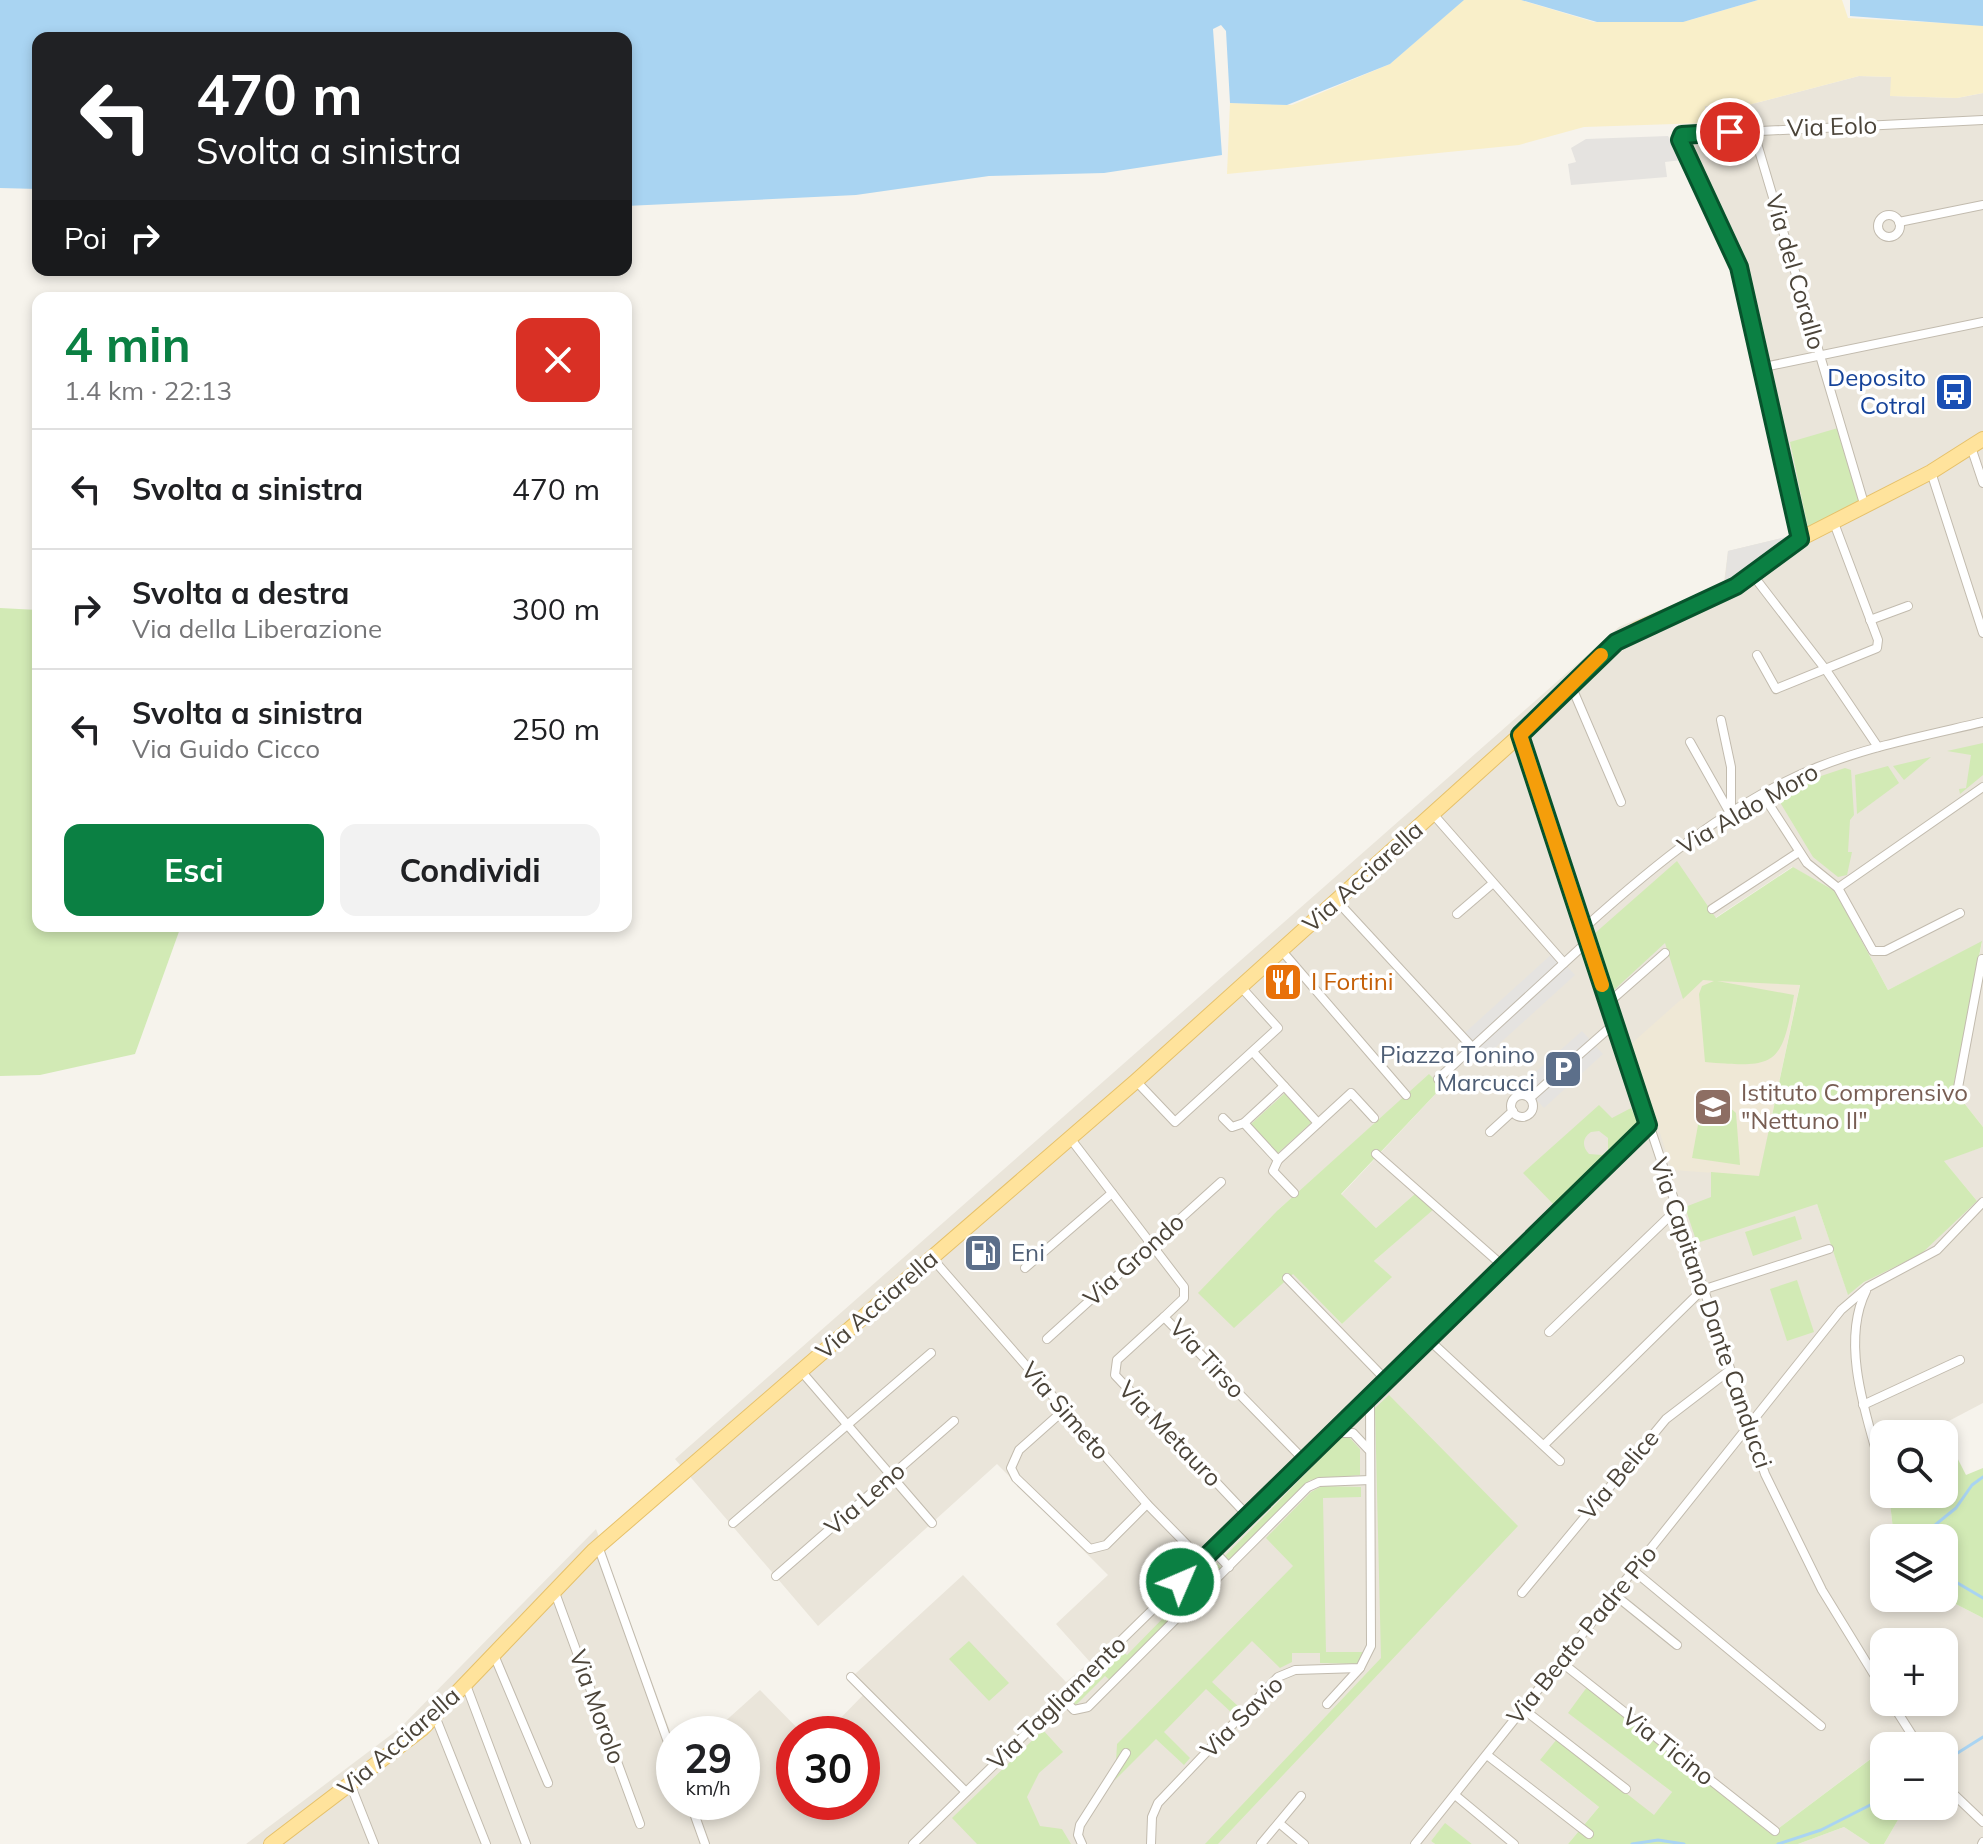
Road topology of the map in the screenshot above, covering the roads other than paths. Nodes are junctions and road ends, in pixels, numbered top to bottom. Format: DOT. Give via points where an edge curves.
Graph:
graph roads {
  1 [pos="1983,120"];
  2 [pos="1753,130"];
  3 [pos="1983,205"];
  4 [pos="1899,222"];
  5 [pos="1983,322"];
  6 [pos="1820,356"];
  7 [pos="1764,367"];
  8 [pos="1977,443"];
  9 [pos="1931,472"];
  10 [pos="1983,483"];
  11 [pos="1865,507"];
  12 [pos="1834,523"];
  13 [pos="1800,539"];
  14 [pos="1752,574"];
  15 [pos="1908,606"];
  16 [pos="1870,620"];
  17 [pos="1983,633"];
  18 [pos="1757,655"];
  19 [pos="1826,670"];
  20 [pos="1570,682"];
  21 [pos="1721,720"];
  22 [pos="1983,722"];
  23 [pos="1520,735"];
  24 [pos="1690,742"];
  25 [pos="1878,747"];
  26 [pos="1983,787"];
  27 [pos="1763,795"];
  28 [pos="1621,802"];
  29 [pos="1433,814"];
  30 [pos="1731,814"];
  31 [pos="1799,852"];
  32 [pos="1492,884"];
  33 [pos="1838,888"];
  34 [pos="1337,901"];
  35 [pos="1712,909"];
  36 [pos="1960,913"];
  37 [pos="1457,914"];
  38 [pos="1583,929"];
  39 [pos="1587,942"];
  40 [pos="1282,951"];
  41 [pos="1665,953"];
  42 [pos="1982,959"];
  43 [pos="1564,963"];
  44 [pos="1241,987"];
  45 [pos="1608,1003"];
  46 [pos="1615,1023"];
  47 [pos="1971,1024"];
  48 [pos="1983,1025"];
  49 [pos="1472,1047"];
  50 [pos="1253,1052"];
  51 [pos="1438,1079"];
  52 [pos="1136,1081"];
  53 [pos="1284,1086"];
  54 [pos="1957,1093"];
  55 [pos="1406,1095"];
  56 [pos="1203,1097"];
  57 [pos="1530,1098"];
  58 [pos="1211,1105"];
  59 [pos="1513,1111"];
  60 [pos="1223,1118"];
  61 [pos="1374,1118"];
  62 [pos="1244,1123"];
  63 [pos="1318,1123"];
  64 [pos="1648,1125"];
  65 [pos="1490,1132"];
  66 [pos="1070,1138"];
  67 [pos="1376,1154"];
  68 [pos="1278,1160"];
  69 [pos="1221,1182"];
  70 [pos="1112,1193"];
  71 [pos="1294,1193"];
  72 [pos="1983,1202"];
  73 [pos="1676,1210"];
  74 [pos="1975,1210"];
  75 [pos="1983,1218"];
  76 [pos="1152,1244"];
  77 [pos="1829,1249"];
  78 [pos="932,1258"];
  79 [pos="1503,1266"];
  80 [pos="1025,1268"];
  81 [pos="1287,1278"];
  82 [pos="1868,1287"];
  83 [pos="1702,1290"];
  84 [pos="1164,1317"];
  85 [pos="1549,1332"];
  86 [pos="1047,1339"];
  87 [pos="1428,1339"];
  88 [pos="931,1353"];
  89 [pos="1960,1360"];
  90 [pos="1730,1370"];
  91 [pos="801,1371"];
  92 [pos="1386,1380"];
  93 [pos="1370,1396"];
  94 [pos="1863,1405"];
  95 [pos="1064,1410"];
  96 [pos="954,1421"];
  97 [pos="847,1425"];
  98 [pos="1749,1427"];
  99 [pos="1870,1430"];
  100 [pos="1332,1434"];
  101 [pos="1544,1445"];
  102 [pos="1370,1453"];
  103 [pos="1304,1460"];
  104 [pos="1560,1461"];
  105 [pos="891,1476"];
  106 [pos="1370,1480"];
  107 [pos="1147,1504"];
  108 [pos="1248,1516"];
  109 [pos="733,1523"];
  110 [pos="932,1523"];
  111 [pos="1213,1550"];
  112 [pos="593,1551"];
  113 [pos="1203,1561"];
  114 [pos="1229,1567"];
  115 [pos="1634,1571"];
  116 [pos="776,1576"];
  117 [pos="554,1590"];
  118 [pos="1522,1593"];
  119 [pos="1615,1595"];
  120 [pos="1677,1645"];
  121 [pos="494,1655"];
  122 [pos="1561,1662"];
  123 [pos="1870,1667"];
  124 [pos="1360,1668"];
  125 [pos="851,1677"];
  126 [pos="466,1685"];
  127 [pos="1062,1698"];
  128 [pos="1327,1704"];
  129 [pos="1523,1709"];
  130 [pos="435,1716"];
  131 [pos="658,1716"];
  132 [pos="1821,1726"];
  133 [pos="1126,1753"];
  134 [pos="1487,1755"];
  135 [pos="548,1783"];
  136 [pos="351,1786"];
  137 [pos="1626,1789"];
  138 [pos="966,1792"];
  139 [pos="1455,1795"];
  140 [pos="1301,1796"];
  141 [pos="1958,1798"];
  142 [pos="696,1820"];
  143 [pos="1983,1822"];
  144 [pos="1279,1823"];
  145 [pos="640,1824"];
  146 [pos="1775,1831"];
  147 [pos="1589,1834"];
  148 [pos="1420,1842"];
  149 [pos="271,1844"];
  150 [pos="374,1844"];
  151 [pos="486,1844"];
  152 [pos="526,1844"];
  153 [pos="705,1844"];
  154 [pos="913,1844"];
  155 [pos="1082,1844"];
  156 [pos="1151,1844"];
  157 [pos="1261,1844"];
  158 [pos="1304,1844"];
  159 [pos="1514,1844"];
  1 -- 2 [label="street, Via Eolo"];
  2 -- 6 [label="street, Via del Corallo"];
  2 -- 7 [label="street, Via Eolo" via="1682,135 1681,143 1734,253"];
  3 -- 4 [label="street"];
  5 -- 6 [label="street"];
  6 -- 7 [label="street"];
  6 -- 11 [label="street, Via del Corallo"];
  7 -- 13 [label="street"];
  8 -- 9 [label="main road, Via Acciarella"];
  8 -- 10 [label="street"];
  9 -- 11 [label="main road, Via Acciarella"];
  9 -- 17 [label="street"];
  11 -- 12 [label="main road, Via Acciarella"];
  12 -- 13 [label="main road, Via Acciarella"];
  12 -- 16 [label="street"];
  13 -- 14 [label="main road, Via Acciarella"];
  14 -- 19 [label="street"];
  14 -- 20 [label="main road, Via Acciarella" via="1628,634"];
  15 -- 16 [label="street"];
  16 -- 19 [label="street" via="1877,648"];
  18 -- 19 [label="street" via="1776,689"];
  19 -- 25 [label="street"];
  20 -- 23 [label="main road, Via Acciarella"];
  20 -- 28 [label="street"];
  21 -- 30 [label="street" via="1730,763"];
  22 -- 25 [label="street, Via Aldo Moro"];
  23 -- 29 [label="main road, Via Acciarella"];
  23 -- 38 [label="street, Via Capitano Dante Canducci"];
  24 -- 30 [label="street"];
  25 -- 27 [label="street, Via Aldo Moro" via="1819,767"];
  26 -- 33 [label="street"];
  27 -- 30 [label="street, Via Aldo Moro"];
  27 -- 31 [label="street"];
  29 -- 32 [label="street"];
  29 -- 34 [label="main road, Via Acciarella"];
  30 -- 38 [label="street, Via Aldo Moro" via="1658,863"];
  31 -- 33 [label="street"];
  31 -- 35 [label="street"];
  32 -- 37 [label="street"];
  32 -- 43 [label="street"];
  33 -- 36 [label="street" via="1876,953"];
  34 -- 40 [label="main road, Via Acciarella"];
  34 -- 49 [label="street"];
  38 -- 39 [label="street, Via Capitano Dante Canducci"];
  39 -- 43 [label="street"];
  39 -- 45 [label="street, Via Capitano Dante Canducci"];
  40 -- 44 [label="main road, Via Acciarella"];
  40 -- 55 [label="street"];
  41 -- 45 [label="street"];
  42 -- 47 [label="street"];
  43 -- 49 [label="street"];
  44 -- 50 [label="street" via="1278,1028"];
  44 -- 52 [label="main road, Via Acciarella"];
  45 -- 46 [label="street, Via Capitano Dante Canducci"];
  46 -- 57 [label="street"];
  46 -- 64 [label="street, Via Capitano Dante Canducci"];
  47 -- 48 [label="street"];
  47 -- 54 [label="street"];
  49 -- 51 [label="street"];
  50 -- 53 [label="street"];
  50 -- 56 [label="street"];
  52 -- 56 [label="street" via="1175,1122"];
  52 -- 66 [label="main road, Via Acciarella"];
  53 -- 62 [label="street"];
  53 -- 63 [label="street"];
  56 -- 58 [label="street"];
  57 -- 59 [label="street" via="1517,1096"];
  57 -- 59 [label="street" via="1528,1114"];
  59 -- 65 [label="street"];
  60 -- 62 [label="street" via="1232,1127"];
  61 -- 63 [label="street" via="1351,1093"];
  62 -- 68 [label="street"];
  63 -- 68 [label="street"];
  64 -- 73 [label="street, Via Capitano Dante Canducci"];
  64 -- 79 [label="street, Via Tagliamento"];
  66 -- 70 [label="street, Via Tirso"];
  66 -- 78 [label="main road, Via Acciarella"];
  67 -- 79 [label="street"];
  68 -- 71 [label="street" via="1273,1171"];
  69 -- 76 [label="street, Via Grondo"];
  70 -- 76 [label="street, Via Tirso"];
  70 -- 80 [label="street"];
  72 -- 74 [label="street, Via Beato Padre Pio"];
  73 -- 83 [label="street, Via Capitano Dante Canducci"];
  73 -- 85 [label="street"];
  74 -- 75 [label="street"];
  74 -- 82 [label="street, Via Beato Padre Pio" via="1937,1250"];
  76 -- 84 [label="street, Via Tirso" via="1185,1292"];
  76 -- 86 [label="street, Via Grondo"];
  77 -- 83 [label="street"];
  78 -- 91 [label="main road, Via Acciarella"];
  78 -- 95 [label="street, Via Simeto"];
  79 -- 87 [label="street, Via Tagliamento"];
  81 -- 92 [label="street"];
  82 -- 94 [label="street" via="1856,1330"];
  82 -- 98 [label="street, Via Beato Padre Pio" via="1841,1310"];
  83 -- 90 [label="street, Via Capitano Dante Canducci"];
  83 -- 101 [label="street"];
  84 -- 103 [label="street, Via Tirso"];
  84 -- 108 [label="street, Via Metauro" via="1117,1360 1115,1375"];
  87 -- 92 [label="street, Via Tagliamento"];
  87 -- 101 [label="street"];
  88 -- 97 [label="street"];
  89 -- 94 [label="street"];
  90 -- 98 [label="street, Via Capitano Dante Canducci"];
  90 -- 118 [label="street, Via Belice" via="1666,1419"];
  91 -- 97 [label="street"];
  91 -- 112 [label="main road, Via Acciarella"];
  92 -- 93 [label="street, Via Tagliamento"];
  93 -- 100 [label="street, Via Tagliamento"];
  93 -- 102 [label="street"];
  94 -- 99 [label="street"];
  95 -- 107 [label="street, Via Simeto"];
  95 -- 107 [label="street" via="1015,1456 1011,1468 1016,1478 1090,1549 1106,1545"];
  96 -- 105 [label="street, Via Leno"];
  97 -- 105 [label="street"];
  97 -- 109 [label="street"];
  98 -- 115 [label="street, Via Beato Padre Pio"];
  98 -- 123 [label="street, Via Capitano Dante Canducci" via="1793,1536"];
  100 -- 102 [label="street" via="1358,1435"];
  100 -- 103 [label="street, Via Tagliamento"];
  101 -- 104 [label="street"];
  102 -- 106 [label="street"];
  103 -- 108 [label="street, Via Tagliamento"];
  105 -- 110 [label="street"];
  105 -- 116 [label="street, Via Leno"];
  106 -- 114 [label="street" via="1312,1484"];
  106 -- 124 [label="street" via="1371,1646"];
  107 -- 113 [label="street, Via Simeto"];
  108 -- 111 [label="street, Via Tagliamento"];
  111 -- 113 [label="street, Via Tagliamento"];
  111 -- 114 [label="street"];
  112 -- 117 [label="main road, Via Acciarella"];
  112 -- 131 [label="street"];
  113 -- 127 [label="street, Via Tagliamento"];
  114 -- 127 [label="street" via="1088,1707 1074,1710"];
  115 -- 119 [label="street, Via Beato Padre Pio"];
  115 -- 132 [label="street"];
  117 -- 121 [label="main road, Via Acciarella"];
  117 -- 145 [label="street, Via Morolo"];
  119 -- 120 [label="street"];
  119 -- 122 [label="street, Via Beato Padre Pio"];
  121 -- 126 [label="main road, Via Acciarella"];
  121 -- 135 [label="street"];
  122 -- 129 [label="street, Via Beato Padre Pio"];
  122 -- 146 [label="street, Via Ticino"];
  124 -- 128 [label="street"];
  124 -- 156 [label="street, Via Savio" via="1295,1670 1278,1677 1158,1803"];
  125 -- 138 [label="street"];
  126 -- 130 [label="main road, Via Acciarella"];
  126 -- 152 [label="street"];
  127 -- 138 [label="street, Via Tagliamento"];
  129 -- 134 [label="street, Via Beato Padre Pio"];
  129 -- 137 [label="street"];
  130 -- 136 [label="main road, Via Acciarella"];
  130 -- 151 [label="street"];
  133 -- 155 [label="street" via="1080,1825"];
  134 -- 139 [label="street, Via Beato Padre Pio"];
  134 -- 147 [label="street"];
  136 -- 149 [label="main road, Via Acciarella"];
  136 -- 150 [label="street"];
  138 -- 154 [label="street, Via Tagliamento"];
  139 -- 148 [label="street, Via Beato Padre Pio"];
  139 -- 159 [label="street"];
  140 -- 144 [label="street"];
  141 -- 143 [label="street"];
  142 -- 153 [label="street"];
  144 -- 157 [label="street"];
  144 -- 158 [label="street"];
}
